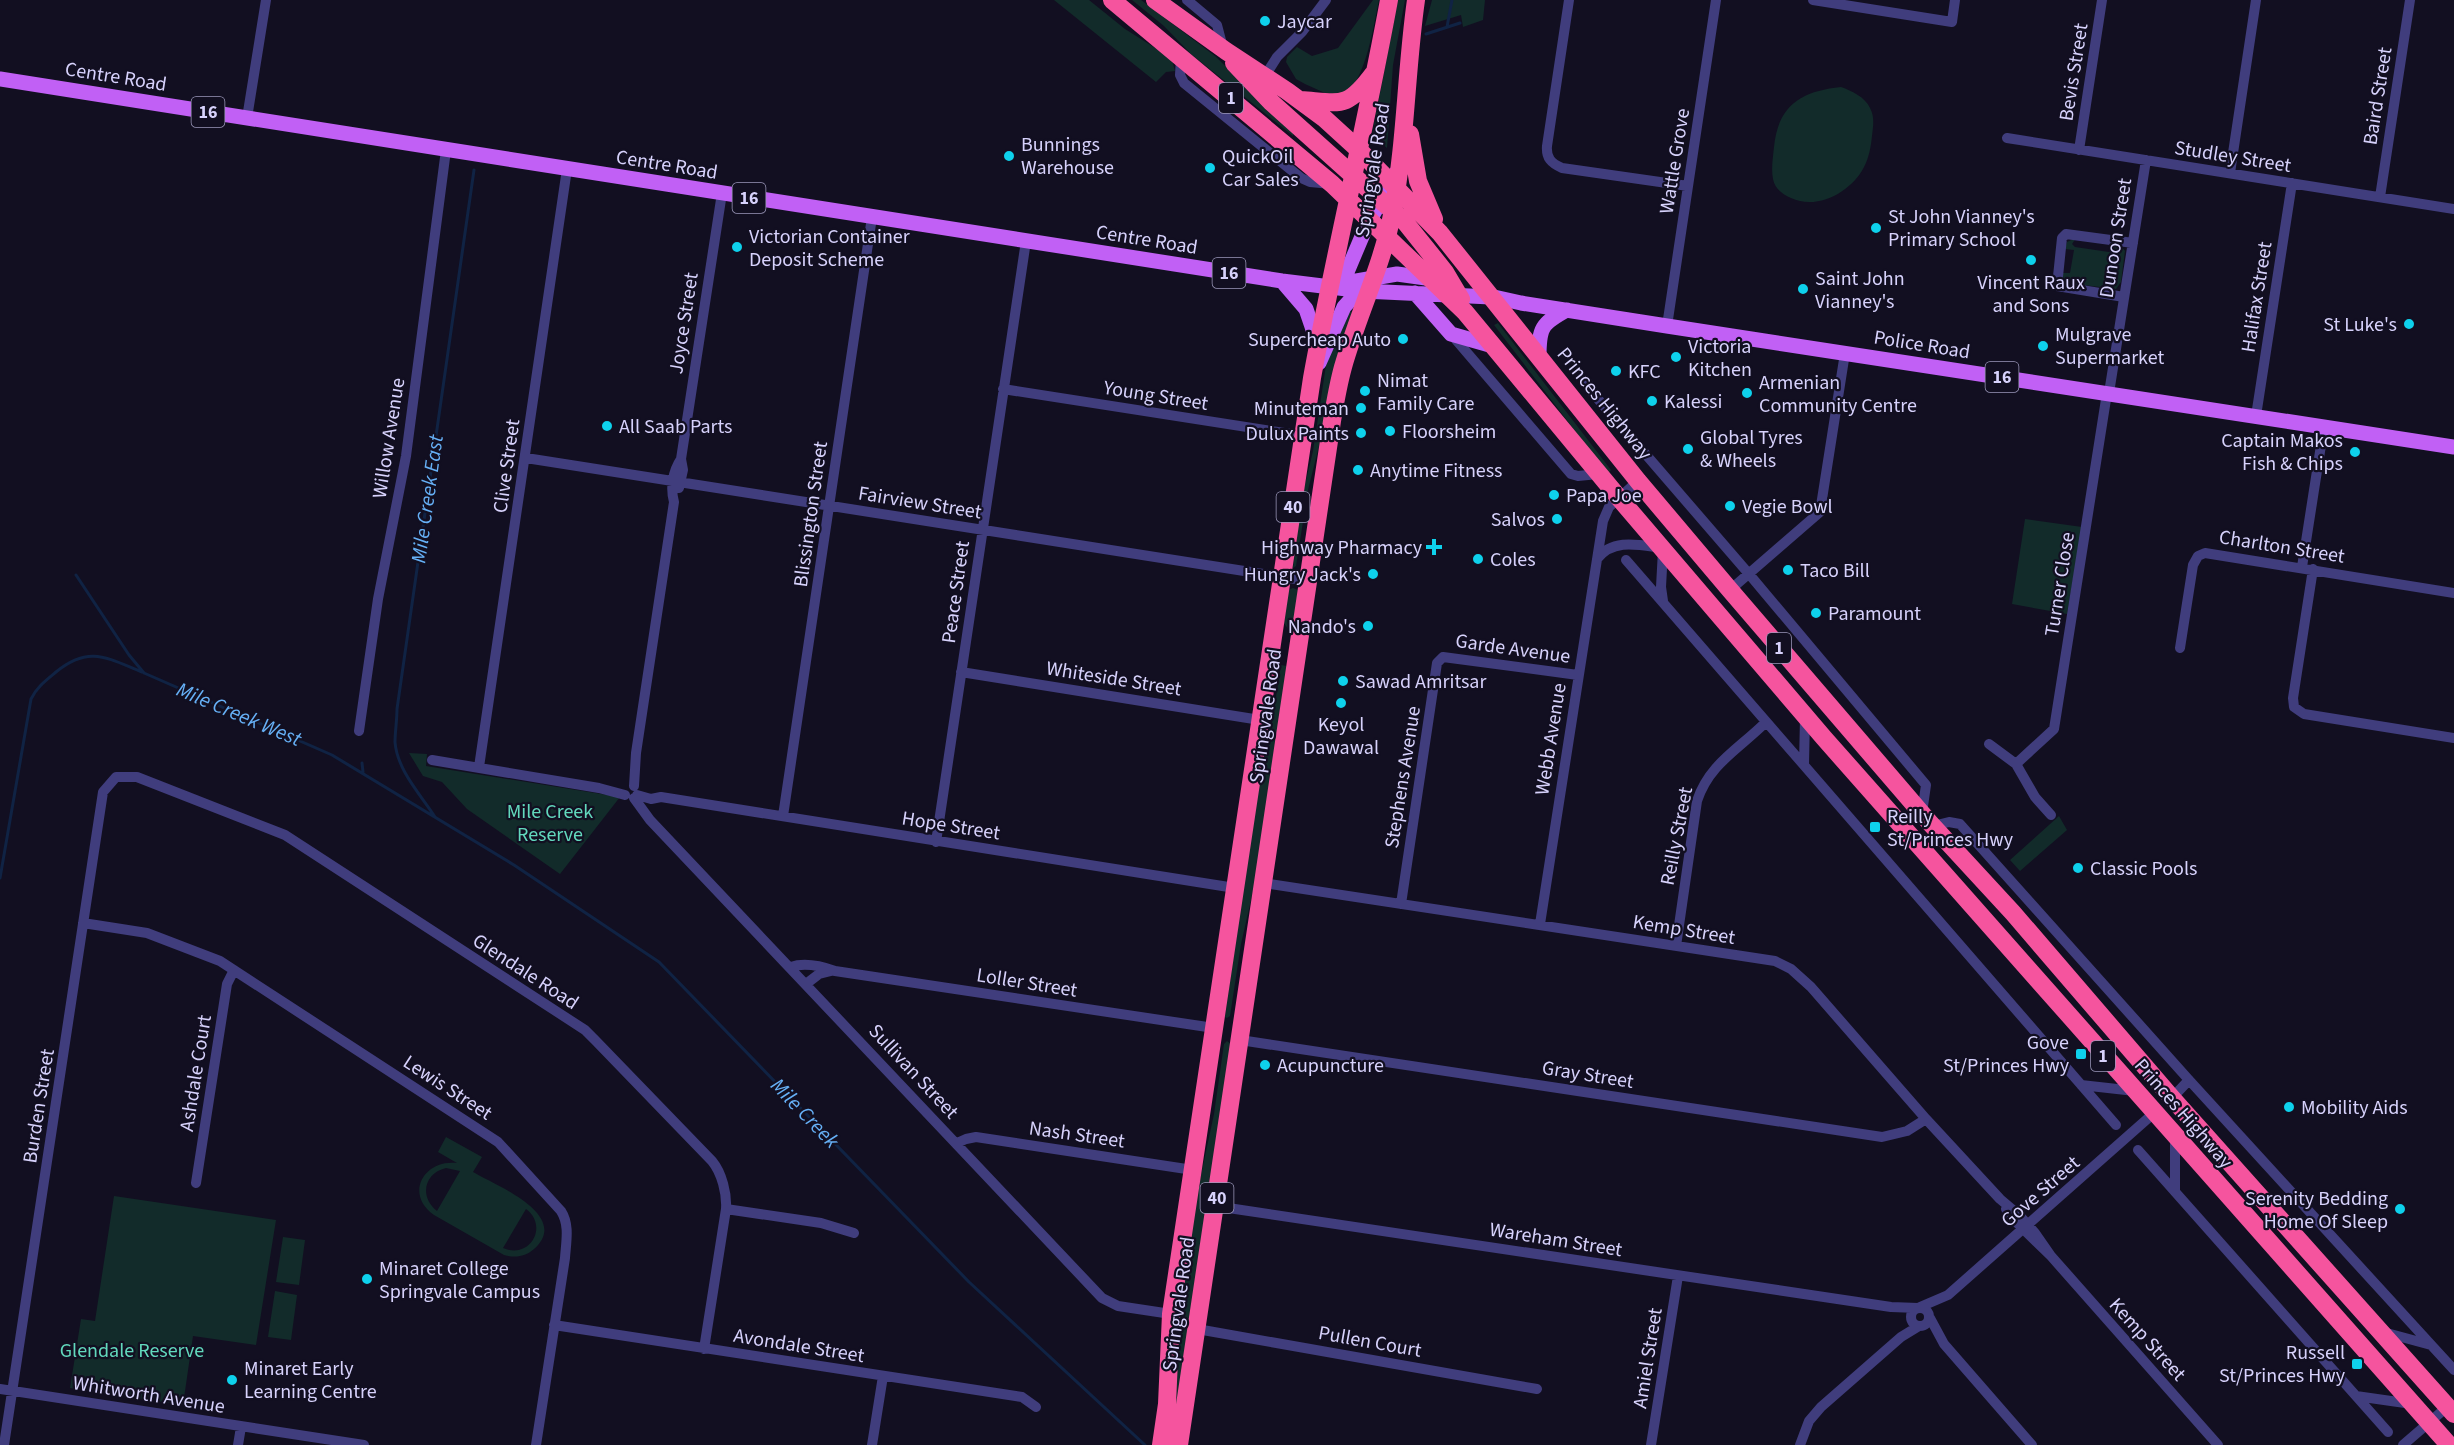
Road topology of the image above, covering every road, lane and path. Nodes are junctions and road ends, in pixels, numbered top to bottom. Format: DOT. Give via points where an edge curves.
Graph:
graph roads {
  1 [pos="266,0"];
  2 [pos="1112,0"];
  3 [pos="1155,0"];
  4 [pos="1187,0"];
  5 [pos="1326,0"];
  6 [pos="1389,0"];
  7 [pos="1416,0"];
  8 [pos="1569,0"];
  9 [pos="1716,0"];
  10 [pos="1814,0"];
  11 [pos="1955,0"];
  12 [pos="2102,0"];
  13 [pos="2256,0"];
  14 [pos="2410,0"];
  15 [pos="1224,50"];
  16 [pos="1376,70"];
  17 [pos="1265,76"];
  18 [pos="0,79"];
  19 [pos="1301,100"];
  20 [pos="1405,106"];
  21 [pos="247,118"];
  22 [pos="2007,138"];
  23 [pos="446,150"];
  24 [pos="1359,150"];
  25 [pos="2079,150"];
  26 [pos="2146,160"];
  27 [pos="567,169"];
  28 [pos="2230,173"];
  29 [pos="1354,175"];
  30 [pos="1395,179"];
  31 [pos="2292,183"];
  32 [pos="1688,186"];
  33 [pos="722,194"];
  34 [pos="2380,197"];
  35 [pos="1348,199"];
  36 [pos="2454,208"];
  37 [pos="1393,210"];
  38 [pos="872,217"];
  39 [pos="1370,220"];
  40 [pos="1440,233"];
  41 [pos="1387,236"];
  42 [pos="1026,241"];
  43 [pos="2133,243"];
  44 [pos="1431,279"];
  45 [pos="1282,281"];
  46 [pos="1367,286"];
  47 [pos="1328,287"];
  48 [pos="1415,293"];
  49 [pos="1491,297"];
  50 [pos="2124,297"];
  51 [pos="1457,298"];
  52 [pos="1567,310"];
  53 [pos="1667,327"];
  54 [pos="1450,333"];
  55 [pos="1318,344"];
  56 [pos="1493,346"];
  57 [pos="1845,354"];
  58 [pos="1539,357"];
  59 [pos="1312,378"];
  60 [pos="1587,382"];
  61 [pos="1003,389"];
  62 [pos="2108,393"];
  63 [pos="2256,416"];
  64 [pos="2324,426"];
  65 [pos="1304,436"];
  66 [pos="2454,447"];
  67 [pos="526,458"];
  68 [pos="1598,474"];
  69 [pos="1638,481"];
  70 [pos="677,482"];
  71 [pos="1619,498"];
  72 [pos="829,506"];
  73 [pos="982,530"];
  74 [pos="1663,549"];
  75 [pos="1597,559"];
  76 [pos="1626,560"];
  77 [pos="2307,568"];
  78 [pos="1749,574"];
  79 [pos="1282,578"];
  80 [pos="1308,581"];
  81 [pos="1730,590"];
  82 [pos="2454,593"];
  83 [pos="1664,604"];
  84 [pos="2180,648"];
  85 [pos="1443,657"];
  86 [pos="961,672"];
  87 [pos="1578,675"];
  88 [pos="1805,715"];
  89 [pos="1260,720"];
  90 [pos="1766,722"];
  91 [pos="359,730"];
  92 [pos="2454,738"];
  93 [pos="1989,744"];
  94 [pos="432,760"];
  95 [pos="2016,764"];
  96 [pos="1804,765"];
  97 [pos="479,767"];
  98 [pos="116,777"];
  99 [pos="631,792"];
  100 [pos="2051,815"];
  101 [pos="783,816"];
  102 [pos="1927,820"];
  103 [pos="936,842"];
  104 [pos="1263,883"];
  105 [pos="1235,888"];
  106 [pos="2028,901"];
  107 [pos="1401,904"];
  108 [pos="2013,913"];
  109 [pos="83,923"];
  110 [pos="1540,924"];
  111 [pos="1676,946"];
  112 [pos="791,968"];
  113 [pos="234,970"];
  114 [pos="835,971"];
  115 [pos="806,984"];
  116 [pos="1214,1028"];
  117 [pos="1240,1040"];
  118 [pos="2189,1080"];
  119 [pos="2081,1085"];
  120 [pos="2135,1091"];
  121 [pos="2172,1098"];
  122 [pos="2154,1113"];
  123 [pos="1926,1119"];
  124 [pos="2116,1125"];
  125 [pos="2175,1136"];
  126 [pos="957,1143"];
  127 [pos="2138,1150"];
  128 [pos="1193,1170"];
  129 [pos="196,1183"];
  130 [pos="2175,1191"];
  131 [pos="1215,1206"];
  132 [pos="726,1209"];
  133 [pos="2025,1227"];
  134 [pos="854,1233"];
  135 [pos="1678,1276"];
  136 [pos="1948,1295"];
  137 [pos="1892,1307"];
  138 [pos="1919,1307"];
  139 [pos="1171,1314"];
  140 [pos="1929,1317"];
  141 [pos="1915,1322"];
  142 [pos="554,1325"];
  143 [pos="1197,1329"];
  144 [pos="2379,1331"];
  145 [pos="1944,1344"];
  146 [pos="2431,1346"];
  147 [pos="704,1349"];
  148 [pos="2454,1370"];
  149 [pos="883,1376"];
  150 [pos="0,1389"];
  151 [pos="1537,1389"];
  152 [pos="12,1391"];
  153 [pos="2356,1396"];
  154 [pos="2413,1404"];
  155 [pos="1036,1407"];
  156 [pos="2451,1410"];
  157 [pos="2428,1422"];
  158 [pos="241,1427"];
  159 [pos="2388,1432"];
  160 [pos="1167,1444"];
  161 [pos="4,1445"];
  162 [pos="238,1445"];
  163 [pos="364,1445"];
  164 [pos="536,1445"];
  165 [pos="872,1445"];
  166 [pos="1651,1445"];
  167 [pos="1800,1445"];
  168 [pos="2032,1445"];
  169 [pos="2218,1445"];
  170 [pos="2403,1445"];
  171 [pos="2449,1445"];
  1 -- 21 [label="street"];
  2 -- 35 [label="highway, Princes Highway / 1"];
  3 -- 15 [label="highway, Princes Highway / 1"];
  4 -- 15 [label="street, Princes Highway" via="1216,26"];
  5 -- 17 [label="street"];
  6 -- 16 [label="highway, Springvale Road / 40"];
  7 -- 20 [label="highway, Springvale Road / 40"];
  8 -- 32 [label="street" via="1547,146 1551,162 1562,168"];
  9 -- 32 [label="street, Wattle Grove"];
  10 -- 11 [label="street" via="1952,22"];
  12 -- 25 [label="street, Bevis Street"];
  13 -- 28 [label="street"];
  14 -- 34 [label="street, Baird Street"];
  15 -- 17 [label="highway, Princes Highway / 1"];
  15 -- 29 [label="highway, Princes Highway" via="1265,97"];
  16 -- 19 [label="highway" via="1358,94 1346,102"];
  16 -- 24 [label="highway, Springvale Road / 40"];
  17 -- 19 [label="highway, Princes Highway / 1"];
  18 -- 21 [label="main road, Centre Road / 16"];
  19 -- 24 [label="highway, Princes Highway / 1"];
  20 -- 30 [label="highway, Springvale Road / 40"];
  20 -- 40 [label="highway" via="1416,177"];
  21 -- 23 [label="main road, Centre Road / 16"];
  22 -- 25 [label="street, Studley Street"];
  23 -- 27 [label="main road, Centre Road / 16"];
  23 -- 91 [label="street, Willow Avenue" via="406,456 378,599"];
  24 -- 29 [label="highway, Springvale Road / 40"];
  24 -- 30 [label="highway, Princes Highway / 1"];
  25 -- 26 [label="street, Studley Street"];
  26 -- 28 [label="street, Studley Street"];
  26 -- 43 [label="street, Dunoon Street"];
  27 -- 33 [label="main road, Centre Road / 16"];
  27 -- 67 [label="street, Clive Street"];
  28 -- 31 [label="street, Studley Street"];
  29 -- 35 [label="highway, Springvale Road / 40"];
  29 -- 37 [label="highway, Princes Highway"];
  30 -- 37 [label="highway, Springvale Road / 40"];
  30 -- 40 [label="highway, Princes Highway / 1"];
  31 -- 34 [label="street, Studley Street"];
  31 -- 63 [label="street, Halifax Street"];
  32 -- 53 [label="street, Wattle Grove"];
  33 -- 38 [label="main road, Centre Road / 16"];
  33 -- 70 [label="street, Joyce Street" via="681,459 675,469"];
  34 -- 36 [label="street, Studley Street"];
  35 -- 39 [label="highway, Princes Highway / 1"];
  35 -- 47 [label="highway, Springvale Road / 40"];
  37 -- 39 [label="main road"];
  37 -- 41 [label="highway, Springvale Road / 40"];
  37 -- 51 [label="highway, Princes Highway"];
  38 -- 42 [label="main road, Centre Road / 16"];
  38 -- 72 [label="street, Blissington Street"];
  39 -- 41 [label="highway, Princes Highway / 1"];
  39 -- 47 [label="main road" via="1347,272"];
  40 -- 49 [label="highway, Princes Highway / 1"];
  41 -- 44 [label="highway, Princes Highway / 1"];
  41 -- 46 [label="highway, Springvale Road / 40"];
  42 -- 45 [label="main road, Centre Road / 16"];
  42 -- 61 [label="street, Peace Street"];
  43 -- 50 [label="street, Dunoon Street"];
  43 -- 50 [label="street" via="2066,234 2062,238 2057,286"];
  44 -- 46 [label="main road, Centre Road / 16" via="1405,274"];
  44 -- 51 [label="highway, Princes Highway / 1"];
  45 -- 47 [label="main road, Centre Road / 16"];
  45 -- 55 [label="main road" via="1306,309"];
  46 -- 47 [label="main road, Centre Road / 16"];
  46 -- 47 [label="main road, Centre Road / 16"];
  46 -- 48 [label="main road, Centre Road / 16"];
  46 -- 59 [label="main road" via="1344,308"];
  46 -- 80 [label="highway, Springvale Road / 40" via="1336,391"];
  47 -- 55 [label="highway, Springvale Road / 40"];
  48 -- 51 [label="main road, Centre Road / 16"];
  48 -- 54 [label="main road"];
  49 -- 51 [label="main road, Police Road / 16"];
  49 -- 52 [label="main road, Police Road / 16"];
  49 -- 58 [label="highway, Princes Highway / 1"];
  50 -- 62 [label="street, Dunoon Street"];
  51 -- 56 [label="highway, Princes Highway / 1"];
  52 -- 53 [label="main road, Police Road / 16"];
  52 -- 58 [label="main road" via="1543,327"];
  53 -- 57 [label="main road, Police Road / 16"];
  54 -- 56 [label="main road"];
  54 -- 68 [label="street" via="1571,474"];
  55 -- 59 [label="highway, Springvale Road / 40"];
  56 -- 68 [label="highway, Princes Highway / 1"];
  57 -- 62 [label="main road, Police Road / 16"];
  57 -- 78 [label="street" via="1820,512"];
  58 -- 69 [label="highway, Princes Highway / 1"];
  59 -- 65 [label="highway, Springvale Road / 40"];
  60 -- 78 [label="street, Princes Highway"];
  61 -- 65 [label="street, Young Street"];
  61 -- 73 [label="street, Peace Street"];
  62 -- 63 [label="main road, Police Road / 16"];
  62 -- 95 [label="street, Turner Close" via="2054,729"];
  63 -- 64 [label="main road, Police Road / 16"];
  64 -- 66 [label="main road, Police Road / 16"];
  64 -- 77 [label="street"];
  65 -- 79 [label="highway, Springvale Road / 40"];
  67 -- 70 [label="street, Fairview Street"];
  67 -- 97 [label="street, Clive Street"];
  68 -- 71 [label="highway, Princes Highway / 1"];
  69 -- 71 [label="street, Webb Avenue"];
  69 -- 81 [label="highway, Princes Highway / 1"];
  70 -- 72 [label="street, Fairview Street"];
  70 -- 99 [label="street, Joyce Street" via="672,494 674,502"];
  71 -- 74 [label="highway, Princes Highway / 1"];
  71 -- 75 [label="street, Webb Avenue" via="1604,518"];
  72 -- 73 [label="street, Fairview Street"];
  72 -- 101 [label="street, Blissington Street"];
  73 -- 79 [label="street, Fairview Street"];
  73 -- 86 [label="street, Peace Street"];
  74 -- 75 [label="street" via="1619,545"];
  74 -- 83 [label="street"];
  74 -- 88 [label="highway, Princes Highway / 1"];
  75 -- 87 [label="street, Webb Avenue"];
  76 -- 83 [label="street"];
  77 -- 82 [label="street, Charlton Street"];
  77 -- 84 [label="street, Charlton Street" via="2209,553 2198,556 2193,565"];
  77 -- 92 [label="street" via="2294,707 2304,714"];
  78 -- 81 [label="street"];
  78 -- 102 [label="street, Princes Highway" via="1926,785"];
  79 -- 80 [label="street, Fairview Street"];
  79 -- 89 [label="highway, Springvale Road / 40"];
  80 -- 104 [label="highway, Springvale Road / 40"];
  81 -- 102 [label="highway, Princes Highway / 1"];
  83 -- 90 [label="street"];
  85 -- 87 [label="street, Garde Avenue"];
  85 -- 107 [label="street, Stephens Avenue" via="1437,663"];
  86 -- 89 [label="street, Whiteside Street"];
  86 -- 103 [label="street, Peace Street"];
  87 -- 110 [label="street, Webb Avenue"];
  88 -- 96 [label="street"];
  88 -- 120 [label="highway, Princes Highway / 1"];
  89 -- 105 [label="highway, Springvale Road / 40"];
  90 -- 96 [label="street"];
  90 -- 111 [label="street, Reilly Street" via="1702,785"];
  93 -- 95 [label="street"];
  94 -- 97 [label="street, Hope Street"];
  95 -- 100 [label="street" via="2035,797"];
  96 -- 119 [label="street"];
  97 -- 99 [label="street, Hope Street"];
  98 -- 109 [label="street, Burden Street" via="102,792"];
  98 -- 132 [label="street, Glendale Road" via="137,777 285,835 585,1030 715,1165 725,1192"];
  99 -- 101 [label="street, Hope Street"];
  99 -- 112 [label="street, Sullivan Street" via="650,819"];
  101 -- 103 [label="street, Hope Street"];
  102 -- 106 [label="street, Princes Highway" via="1960,824"];
  102 -- 108 [label="highway, Princes Highway / 1"];
  103 -- 105 [label="street, Hope Street"];
  104 -- 107 [label="street, Kemp Street"];
  104 -- 117 [label="highway, Springvale Road / 40"];
  105 -- 116 [label="highway, Springvale Road / 40"];
  106 -- 108 [label="street"];
  106 -- 118 [label="street, Princes Highway"];
  107 -- 110 [label="street, Kemp Street"];
  108 -- 121 [label="highway, Princes Highway / 1"];
  109 -- 113 [label="street, Lewis Street" via="147,933"];
  109 -- 152 [label="street, Burden Street"];
  110 -- 111 [label="street, Kemp Street"];
  111 -- 123 [label="street, Kemp Street" via="1775,961 1791,969"];
  112 -- 114 [label="street, Loller Street" via="806,964"];
  112 -- 115 [label="street, Sullivan Street"];
  113 -- 129 [label="street, Ashdale Court" via="227,984"];
  113 -- 142 [label="street, Lewis Street" via="498,1142 561,1211 567,1230"];
  114 -- 115 [label="street" via="824,972"];
  114 -- 116 [label="street, Loller Street"];
  115 -- 126 [label="street, Sullivan Street"];
  116 -- 117 [label="highway"];
  116 -- 128 [label="highway, Springvale Road / 40"];
  117 -- 123 [label="street, Gray Street" via="1882,1137 1906,1131"];
  117 -- 131 [label="highway, Springvale Road / 40"];
  118 -- 121 [label="street"];
  118 -- 146 [label="street, Princes Highway"];
  119 -- 120 [label="street"];
  119 -- 124 [label="street"];
  120 -- 122 [label="highway, Princes Highway / 1"];
  121 -- 122 [label="highway"];
  121 -- 144 [label="highway, Princes Highway / 1"];
  122 -- 125 [label="highway, Princes Highway / 1"];
  122 -- 133 [label="street, Gove Street"];
  123 -- 133 [label="street, Kemp Street"];
  125 -- 130 [label="street"];
  125 -- 154 [label="highway, Princes Highway / 1"];
  126 -- 128 [label="street, Nash Street" via="976,1137"];
  126 -- 139 [label="street, Sullivan Street" via="1102,1298 1118,1306"];
  127 -- 130 [label="street"];
  128 -- 139 [label="highway, Springvale Road / 40"];
  130 -- 153 [label="street"];
  131 -- 135 [label="street, Wareham Street"];
  131 -- 143 [label="highway, Springvale Road / 40"];
  132 -- 134 [label="street" via="821,1223"];
  132 -- 147 [label="street, Glendale Road"];
  133 -- 136 [label="street, Gove Street"];
  133 -- 169 [label="street, Kemp Street"];
  135 -- 137 [label="street, Wareham Street"];
  135 -- 166 [label="street, Amiel Street"];
  136 -- 138 [label="street, Gove Street"];
  136 -- 140 [label="street, Gove Street"];
  137 -- 138 [label="street, Wareham Street"];
  137 -- 141 [label="street, Wareham Street"];
  138 -- 140 [label="street" via="1928,1311"];
  138 -- 141 [label="street" via="1912,1312"];
  139 -- 160 [label="highway, Springvale Road / 40"];
  140 -- 141 [label="street" via="1926,1324"];
  140 -- 145 [label="street"];
  141 -- 145 [label="street, Wareham Street"];
  141 -- 167 [label="street" via="1816,1412"];
  142 -- 147 [label="street, Avondale Street"];
  142 -- 164 [label="street, Lewis Street"];
  143 -- 151 [label="street, Pullen Court"];
  143 -- 160 [label="highway, Springvale Road / 40"];
  144 -- 146 [label="street"];
  144 -- 156 [label="highway, Princes Highway / 1"];
  145 -- 168 [label="street"];
  146 -- 148 [label="street, Princes Highway"];
  147 -- 149 [label="street, Avondale Street"];
  149 -- 155 [label="street, Avondale Street" via="1022,1397"];
  149 -- 165 [label="street"];
  150 -- 152 [label="street, Whitworth Avenue"];
  152 -- 158 [label="street, Whitworth Avenue"];
  152 -- 161 [label="street, Burden Street"];
  153 -- 154 [label="street"];
  153 -- 159 [label="street"];
  154 -- 157 [label="highway, Princes Highway / 1"];
  156 -- 157 [label="street"];
  157 -- 170 [label="street"];
  157 -- 171 [label="highway, Princes Highway / 1"];
  158 -- 162 [label="street"];
  158 -- 163 [label="street, Whitworth Avenue"];
}
